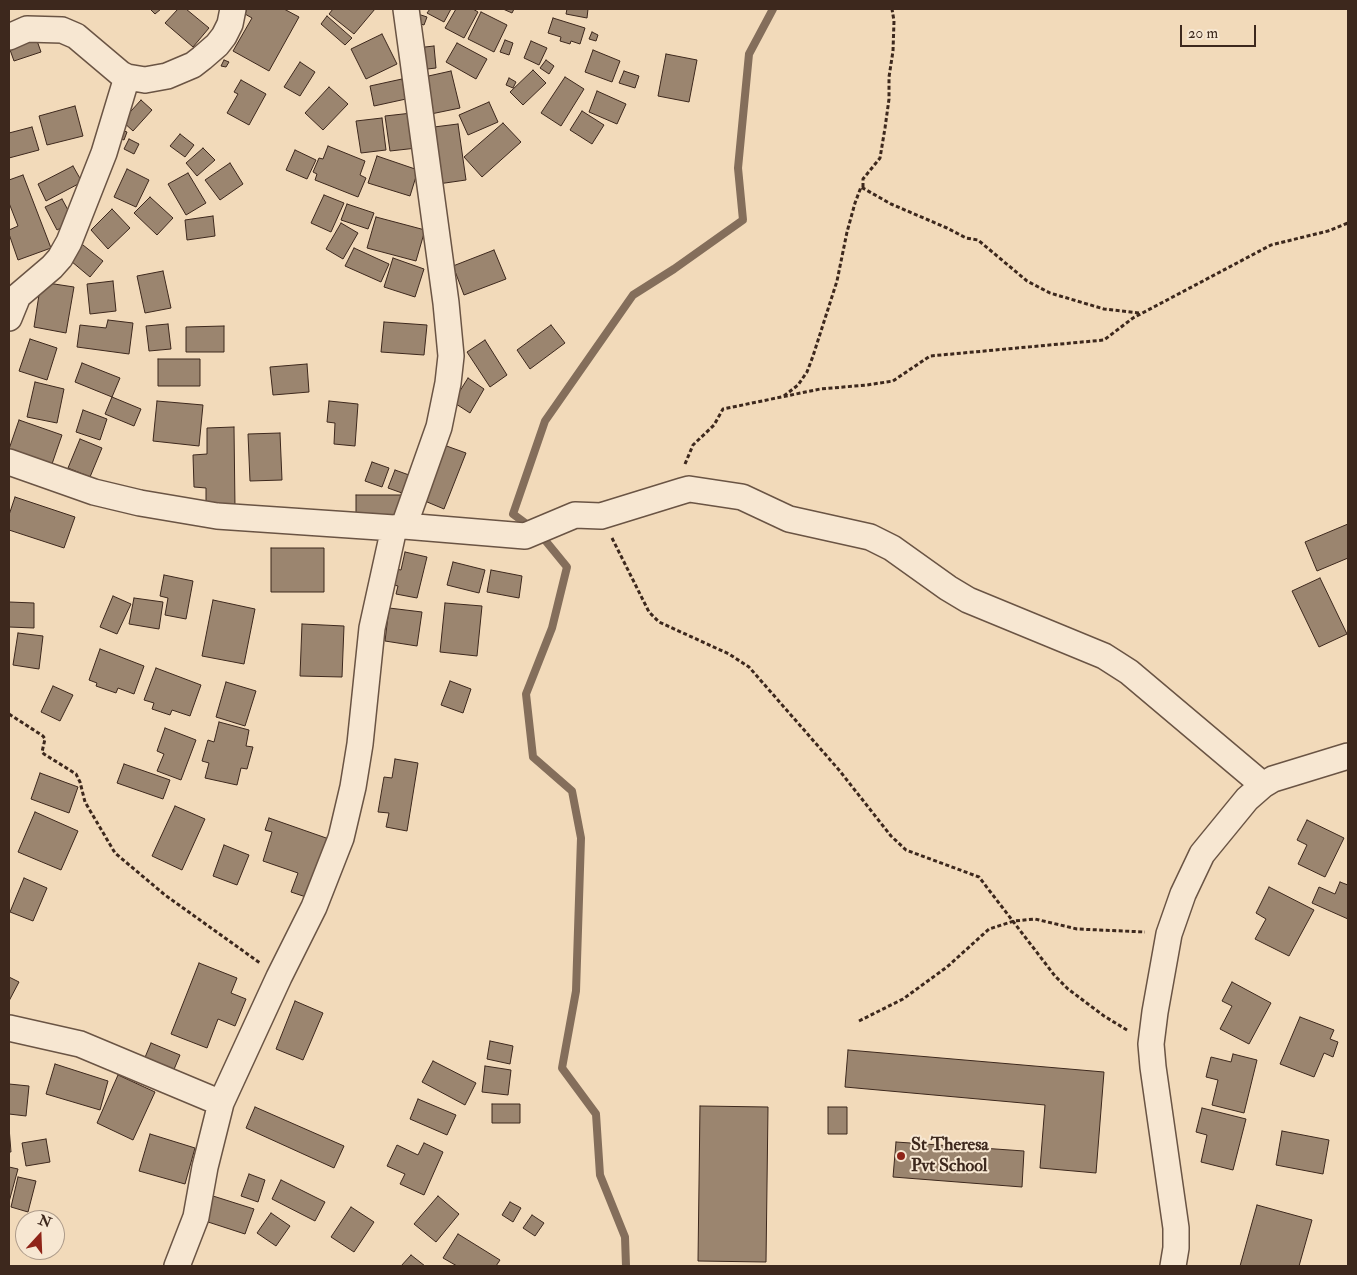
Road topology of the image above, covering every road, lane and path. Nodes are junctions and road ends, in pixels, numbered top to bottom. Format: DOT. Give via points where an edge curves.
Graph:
graph roads {
  1 [pos="233,9"];
  2 [pos="406,9"];
  3 [pos="892,9"];
  4 [pos="9,37"];
  5 [pos="127,77"];
  6 [pos="863,187"];
  7 [pos="1348,223"];
  8 [pos="1141,313"];
  9 [pos="9,318"];
  10 [pos="783,396"];
  11 [pos="9,462"];
  12 [pos="680,491"];
  13 [pos="601,516"];
  14 [pos="399,527"];
  15 [pos="9,714"];
  16 [pos="1348,756"];
  17 [pos="1263,785"];
  18 [pos="1014,921"];
  19 [pos="1169,934"];
  20 [pos="279,977"];
  21 [pos="859,1021"];
  22 [pos="9,1028"];
  23 [pos="1151,1044"];
  24 [pos="221,1103"];
  25 [pos="178,1266"];
  26 [pos="1173,1266"];
  1 -- 5 [label="street" via="230,24 221,40 193,65 145,80"];
  2 -- 14 [label="street" via="451,356 439,427"];
  3 -- 6 [label="path" via="893,51 885,128 880,158 863,179"];
  4 -- 5 [label="street" via="34,28 62,30 76,36"];
  5 -- 9 [label="street" via="104,152 69,242 52,267 18,296"];
  6 -- 8 [label="path" via="891,204 966,238 978,240 1027,281 1050,293 1104,309"];
  6 -- 10 [label="path" via="846,232 837,281 807,372"];
  7 -- 8 [label="path" via="1271,245"];
  8 -- 10 [label="path" via="1104,340 930,356 893,381"];
  10 -- 12 [label="path" via="723,409 714,425 693,445"];
  11 -- 14 [label="street" via="94,492 217,516"];
  12 -- 13 [label="street"];
  12 -- 17 [label="street" via="742,497 789,519 881,542 968,600 1117,663"];
  13 -- 14 [label="street" via="575,515 526,536"];
  13 -- 18 [label="path" via="649,612 660,622 729,654 749,668 839,770 891,836 906,850 979,877"];
  14 -- 20 [label="street" via="372,628 360,744 347,817 328,874"];
  15 -- 20 [label="path" via="43,736 44,754 76,774 84,802 115,853 165,895"];
  16 -- 17 [label="street"];
  17 -- 19 [label="street" via="1247,799 1202,854"];
  18 -- 19 [label="path" via="1034,919 1077,929"];
  18 -- 21 [label="path" via="990,929 947,967 903,999"];
  18 -- 23 [label="path" via="1068,989 1104,1016"];
  19 -- 23 [label="street"];
  20 -- 24 [label="street"];
  22 -- 24 [label="street" via="80,1044"];
  23 -- 26 [label="street" via="1176,1228"];
  24 -- 25 [label="street" via="204,1166 196,1217"];
}
